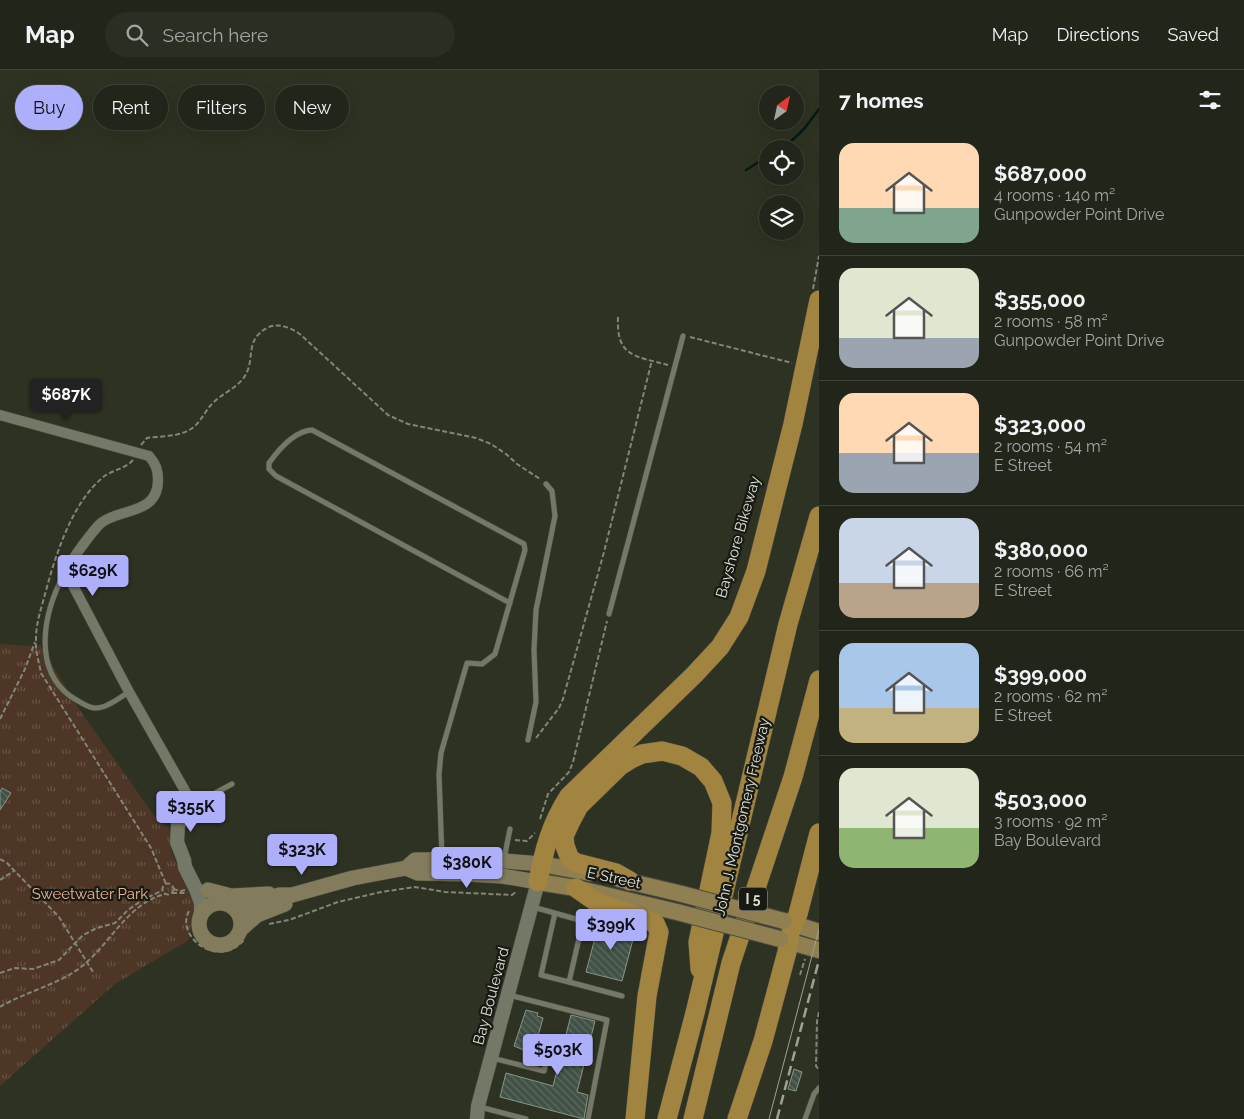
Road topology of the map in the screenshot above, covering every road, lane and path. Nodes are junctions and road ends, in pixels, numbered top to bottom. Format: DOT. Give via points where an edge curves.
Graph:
graph roads {
  1 [pos="819,256"];
  2 [pos="816,296"];
  3 [pos="618,317"];
  4 [pos="683,336"];
  5 [pos="819,358"];
  6 [pos="652,360"];
  7 [pos="792,363"];
  8 [pos="675,367"];
  9 [pos="0,415"];
  10 [pos="793,424"];
  11 [pos="138,454"];
  12 [pos="546,484"];
  13 [pos="819,516"];
  14 [pos="69,578"];
  15 [pos="510,604"];
  16 [pos="609,614"];
  17 [pos="35,640"];
  18 [pos="819,680"];
  19 [pos="129,692"];
  20 [pos="0,719"];
  21 [pos="531,741"];
  22 [pos="232,784"];
  23 [pos="193,805"];
  24 [pos="540,821"];
  25 [pos="510,829"];
  26 [pos="537,830"];
  27 [pos="819,833"];
  28 [pos="508,840"];
  29 [pos="0,859"];
  30 [pos="442,859"];
  31 [pos="184,860"];
  32 [pos="504,860"];
  33 [pos="406,868"];
  34 [pos="14,871"];
  35 [pos="539,873"];
  36 [pos="0,880"];
  37 [pos="630,881"];
  38 [pos="166,884"];
  39 [pos="322,886"];
  40 [pos="576,888"];
  41 [pos="173,889"];
  42 [pos="162,890"];
  43 [pos="208,890"];
  44 [pos="519,890"];
  45 [pos="189,892"];
  46 [pos="172,893"];
  47 [pos="165,894"];
  48 [pos="292,895"];
  49 [pos="191,898"];
  50 [pos="229,906"];
  51 [pos="532,906"];
  52 [pos="196,911"];
  53 [pos="555,913"];
  54 [pos="266,924"];
  55 [pos="786,931"];
  56 [pos="819,932"];
  57 [pos="243,933"];
  58 [pos="74,944"];
  59 [pos="812,953"];
  60 [pos="87,963"];
  61 [pos="0,972"];
  62 [pos="93,972"];
  63 [pos="800,975"];
  64 [pos="568,982"];
  65 [pos="701,989"];
  66 [pos="508,995"];
  67 [pos="622,996"];
  68 [pos="0,1007"];
  69 [pos="819,1012"];
  70 [pos="550,1047"];
  71 [pos="492,1058"];
  72 [pos="819,1070"];
  73 [pos="819,1088"];
  74 [pos="478,1113"];
  75 [pos="526,1119"];
  76 [pos="588,1119"];
  77 [pos="635,1119"];
  78 [pos="667,1119"];
  79 [pos="693,1119"];
  80 [pos="737,1119"];
  81 [pos="805,1119"];
  1 -- 2 [label="path"];
  2 -- 10 [label="highway"];
  3 -- 6 [label="path" via="622,346 630,353"];
  4 -- 7 [label="path"];
  4 -- 8 [label="lane"];
  5 -- 10 [label="highway"];
  6 -- 8 [label="path"];
  6 -- 21 [label="path" via="563,699"];
  8 -- 16 [label="lane"];
  9 -- 11 [label="street"];
  10 -- 35 [label="highway" via="756,572 736,622 694,675 570,796 557,815"];
  11 -- 12 [label="path" via="147,438 185,432 198,424 211,405 244,377 252,345 260,332 276,325 286,326 302,335 388,415 408,424 461,434 491,444"];
  11 -- 14 [label="street" via="150,456 156,464 158,487 154,496 138,509 102,522 72,562"];
  11 -- 17 [label="path" via="126,467 100,480 73,516 52,567"];
  12 -- 21 [label="lane" via="552,491 555,516 536,610 536,702"];
  13 -- 65 [label="highway, John J. Montgomery Freeway / I 5" via="784,643"];
  14 -- 19 [label="street"];
  14 -- 19 [label="lane" via="60,582 46,628 46,656 50,670 65,692 93,708 103,707"];
  15 -- 15 [label="lane" via="525,550 518,539 312,430 302,430 269,462 276,476"];
  15 -- 30 [label="lane" via="495,654 482,664 467,663 441,753"];
  16 -- 24 [label="path" via="573,762 569,772 548,794"];
  17 -- 20 [label="path" via="25,669"];
  17 -- 38 [label="path" via="42,673 151,848"];
  18 -- 79 [label="highway, John J. Montgomery Freeway / I 5" via="793,777 731,963"];
  19 -- 23 [label="street"];
  22 -- 23 [label="lane"];
  23 -- 31 [label="street" via="178,825 177,842"];
  25 -- 28 [label="lane"];
  26 -- 28 [label="path" via="527,840"];
  27 -- 55 [label="highway" via="798,914"];
  28 -- 32 [label="lane"];
  29 -- 34 [label="path"];
  30 -- 32 [label="main road, E Street"];
  30 -- 33 [label="main road, E Street" via="414,860"];
  31 -- 43 [label="street"];
  31 -- 52 [label="street" via="184,868 201,903"];
  32 -- 35 [label="main road, E Street"];
  33 -- 35 [label="main road, E Street" via="418,874 502,876"];
  33 -- 39 [label="main road, E Street"];
  34 -- 36 [label="path"];
  34 -- 58 [label="path" via="59,917"];
  35 -- 37 [label="main road, E Street"];
  35 -- 40 [label="main road, E Street"];
  35 -- 51 [label="street, Bay Boulevard"];
  37 -- 55 [label="main road, E Street, bridge" via="682,894"];
  37 -- 65 [label="highway" via="616,873 570,859 564,836 579,806 620,766 642,754 662,752 682,756 700,767 713,781 722,803 721,833 698,942"];
  38 -- 41 [label="path"];
  38 -- 42 [label="path"];
  39 -- 43 [label="main road" via="307,883 250,896 231,896"];
  39 -- 48 [label="main road, E Street"];
  40 -- 55 [label="main road, E Street, bridge" via="677,912"];
  40 -- 77 [label="highway" via="596,902 655,923 658,932 647,996"];
  41 -- 45 [label="path"];
  41 -- 46 [label="path"];
  42 -- 47 [label="path"];
  42 -- 58 [label="path" via="141,901 115,923 83,935"];
  43 -- 50 [label="street"];
  44 -- 54 [label="path" via="512,895 424,888 381,892"];
  45 -- 46 [label="path"];
  45 -- 49 [label="path"];
  46 -- 47 [label="path"];
  47 -- 60 [label="path" via="130,915"];
  48 -- 50 [label="main road, E Street" via="279,895 253,906"];
  48 -- 57 [label="main road, E Street" via="285,904 257,915"];
  50 -- 52 [label="main road" via="211,905"];
  50 -- 57 [label="main road" via="240,918"];
  51 -- 53 [label="lane"];
  51 -- 66 [label="street, Bay Boulevard"];
  52 -- 57 [label="main road" via="204,938 212,943 228,943"];
  52 -- 57 [label="path" via="187,915 187,925 195,942 210,951 228,951 236,947"];
  53 -- 64 [label="lane" via="541,975"];
  53 -- 64 [label="lane" via="583,920"];
  55 -- 56 [label="main road, E Street"];
  55 -- 59 [label="main road, E Street"];
  55 -- 80 [label="highway" via="786,954"];
  58 -- 60 [label="path"];
  58 -- 61 [label="path" via="59,960 33,969 15,968"];
  59 -- 63 [label="path"];
  60 -- 62 [label="path"];
  60 -- 68 [label="path" via="60,980"];
  64 -- 67 [label="lane"];
  65 -- 78 [label="highway, John J. Montgomery Freeway / I 5"];
  66 -- 71 [label="street, Bay Boulevard"];
  66 -- 76 [label="lane" via="607,1020"];
  69 -- 72 [label="path" via="816,1048"];
  70 -- 71 [label="lane" via="544,1071"];
  71 -- 74 [label="street, Bay Boulevard"];
  73 -- 81 [label="lane"];
  74 -- 75 [label="lane"];
}
